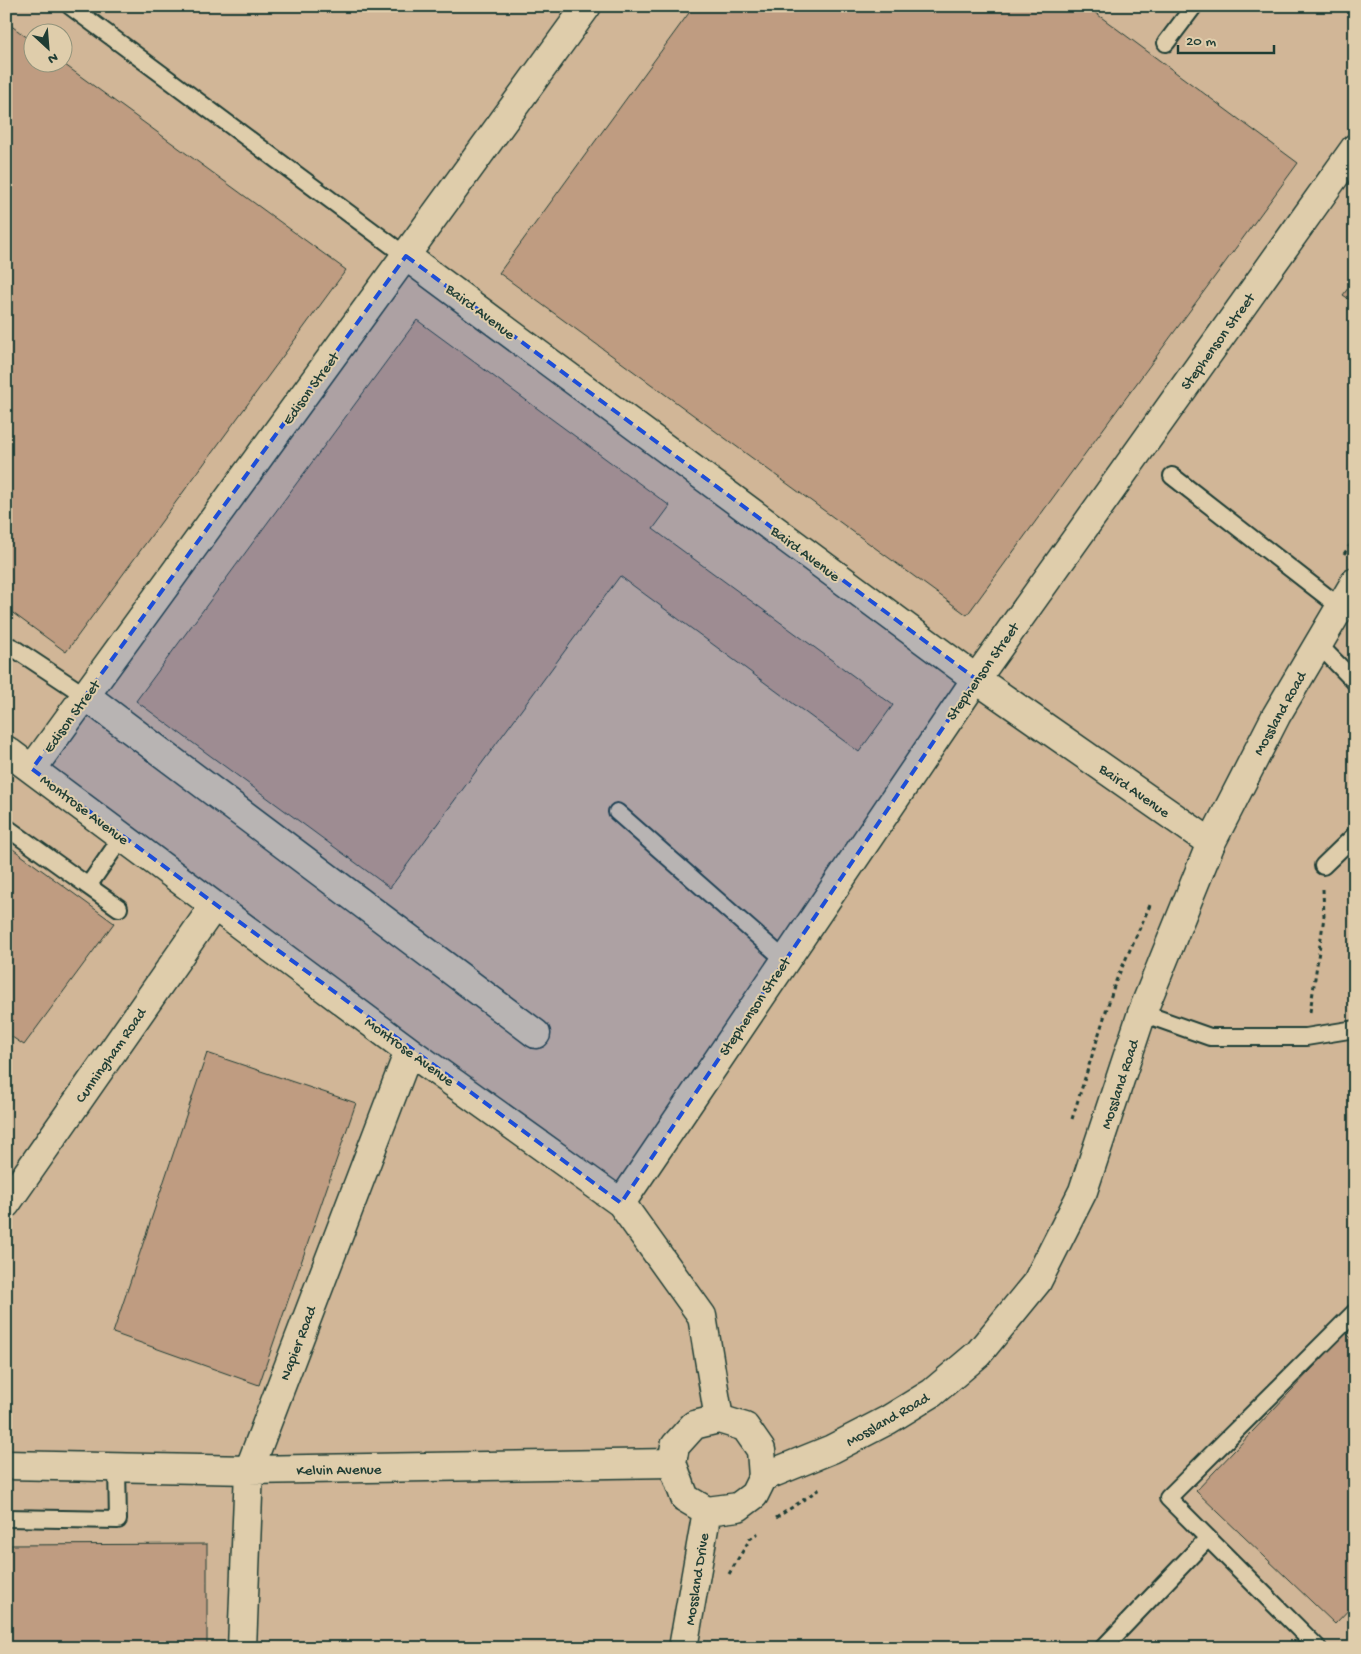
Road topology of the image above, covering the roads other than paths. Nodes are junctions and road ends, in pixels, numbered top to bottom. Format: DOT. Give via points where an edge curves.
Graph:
graph roads {
  1 [pos="70,6"];
  2 [pos="587,6"];
  3 [pos="1194,6"];
  4 [pos="1166,43"];
  5 [pos="1355,148"];
  6 [pos="406,256"];
  7 [pos="1172,476"];
  8 [pos="1355,582"];
  9 [pos="1330,600"];
  10 [pos="1318,644"];
  11 [pos="12,647"];
  12 [pos="976,678"];
  13 [pos="1355,682"];
  14 [pos="86,696"];
  15 [pos="6,750"];
  16 [pos="32,769"];
  17 [pos="617,812"];
  18 [pos="6,827"];
  19 [pos="1355,835"];
  20 [pos="122,837"];
  21 [pos="1212,843"];
  22 [pos="1323,866"];
  23 [pos="88,886"];
  24 [pos="214,906"];
  25 [pos="119,908"];
  26 [pos="785,960"];
  27 [pos="1142,1013"];
  28 [pos="1355,1030"];
  29 [pos="536,1034"];
  30 [pos="409,1051"];
  31 [pos="621,1203"];
  32 [pos="6,1204"];
  33 [pos="1355,1312"];
  34 [pos="719,1418"];
  35 [pos="672,1463"];
  36 [pos="6,1465"];
  37 [pos="117,1468"];
  38 [pos="249,1470"];
  39 [pos="763,1477"];
  40 [pos="708,1511"];
  41 [pos="6,1518"];
  42 [pos="1208,1538"];
  43 [pos="242,1648"];
  44 [pos="683,1648"];
  45 [pos="1103,1648"];
  46 [pos="1318,1648"];
  1 -- 6 [label="lane"];
  2 -- 6 [label="street, Edison Street"];
  3 -- 4 [label="lane"];
  5 -- 12 [label="street, Stephenson Street"];
  6 -- 12 [label="street, Baird Avenue"];
  6 -- 14 [label="street, Edison Street"];
  7 -- 9 [label="lane"];
  8 -- 9 [label="street, Mossland Road"];
  9 -- 10 [label="street, Mossland Road"];
  10 -- 13 [label="lane"];
  10 -- 21 [label="street, Mossland Road" via="1276,716"];
  11 -- 14 [label="lane"];
  12 -- 21 [label="street, Baird Avenue"];
  12 -- 26 [label="street, Stephenson Street"];
  14 -- 16 [label="street, Edison Street"];
  14 -- 29 [label="street"];
  15 -- 16 [label="street, Montrose Avenue"];
  16 -- 20 [label="street, Montrose Avenue"];
  17 -- 26 [label="lane"];
  18 -- 23 [label="lane"];
  19 -- 22 [label="lane"];
  20 -- 23 [label="lane"];
  20 -- 24 [label="street, Montrose Avenue"];
  21 -- 27 [label="street, Mossland Road"];
  23 -- 25 [label="lane"];
  24 -- 30 [label="street, Montrose Avenue"];
  24 -- 32 [label="street, Cunningham Road"];
  26 -- 31 [label="street, Stephenson Street"];
  27 -- 28 [label="lane" via="1210,1038 1306,1037"];
  27 -- 39 [label="street, Mossland Road" via="1083,1191 1037,1282 978,1354 932,1392 888,1420 832,1449"];
  30 -- 31 [label="street, Montrose Avenue"];
  30 -- 38 [label="street, Napier Road"];
  31 -- 34 [label="street, Montrose Avenue" via="702,1316"];
  33 -- 42 [label="lane" via="1168,1498"];
  34 -- 35 [label="street" via="694,1425 675,1446"];
  34 -- 39 [label="street" via="745,1427 761,1450"];
  35 -- 38 [label="street, Kelvin Avenue"];
  35 -- 40 [label="street" via="685,1498"];
  36 -- 37 [label="street, Kelvin Avenue"];
  37 -- 38 [label="street, Kelvin Avenue"];
  37 -- 41 [label="lane" via="118,1520"];
  38 -- 43 [label="street, Napier Road"];
  39 -- 40 [label="street" via="754,1494 738,1507"];
  40 -- 44 [label="street, Mossland Drive"];
  42 -- 45 [label="lane"];
  42 -- 46 [label="lane"];
}
